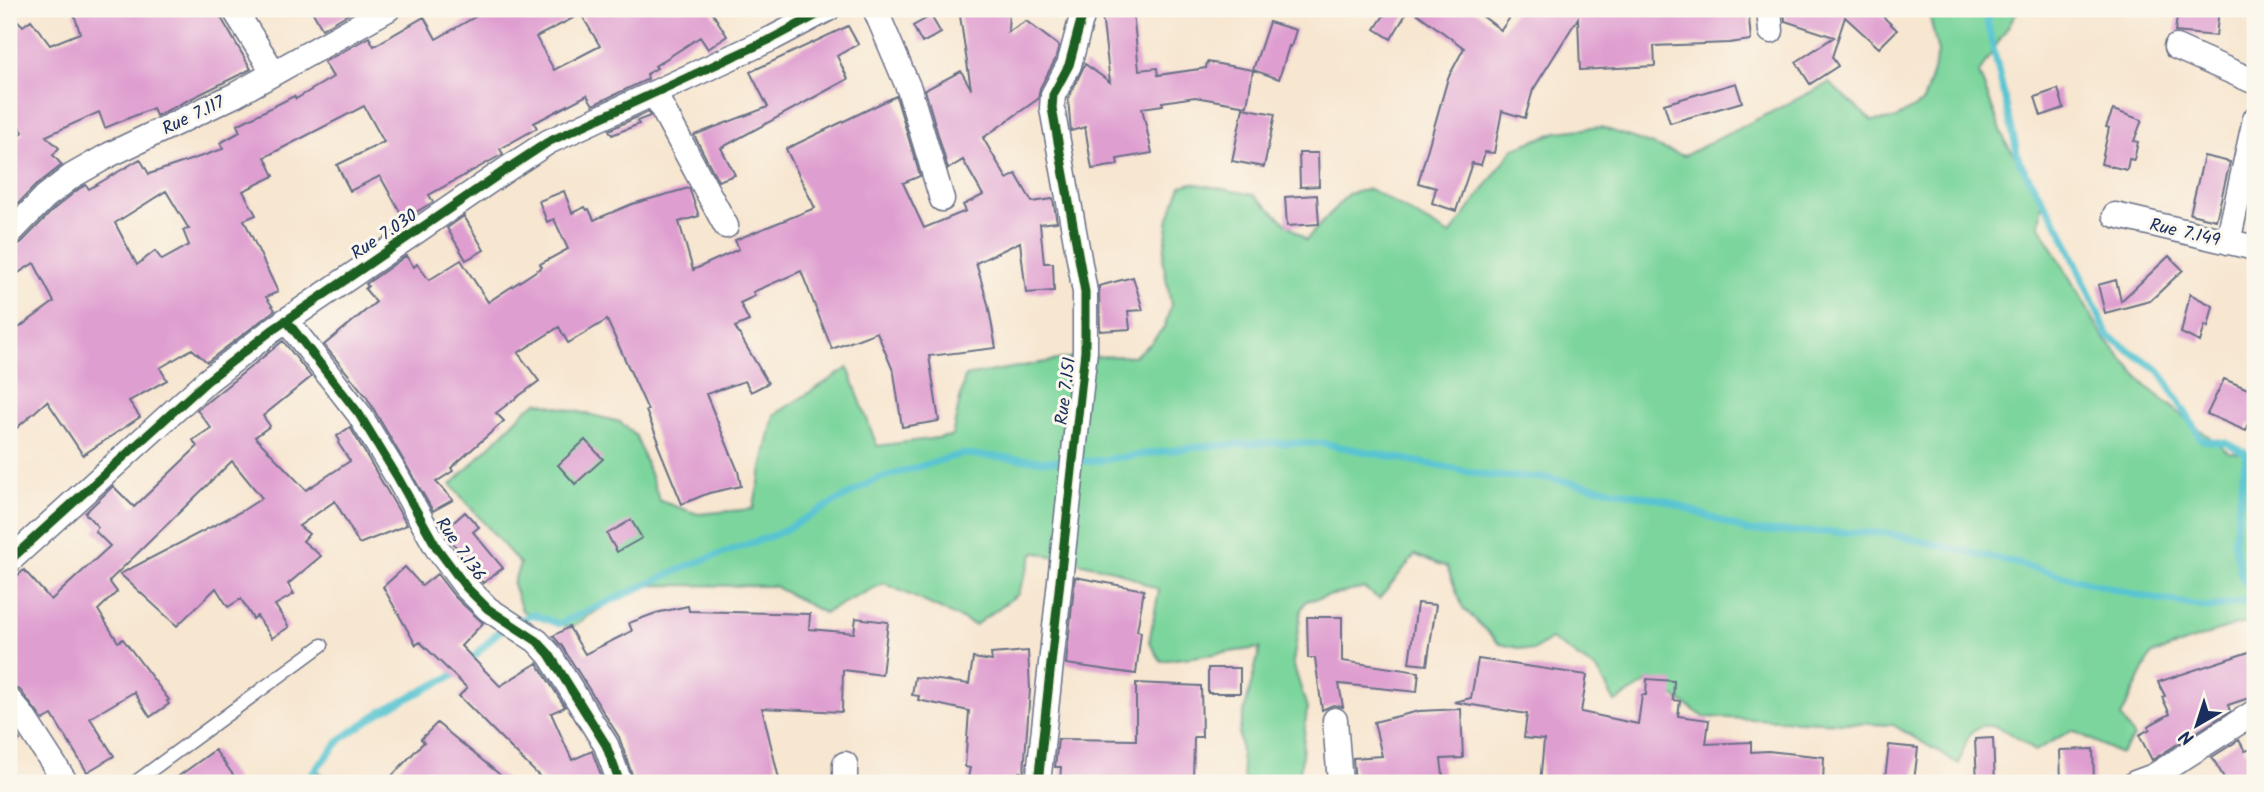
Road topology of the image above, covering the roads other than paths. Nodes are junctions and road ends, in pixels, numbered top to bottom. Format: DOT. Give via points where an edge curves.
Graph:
graph roads {
  1 [pos="234,9"];
  2 [pos="388,9"];
  3 [pos="828,9"];
  4 [pos="875,9"];
  5 [pos="1084,9"];
  6 [pos="2176,47"];
  7 [pos="274,73"];
  8 [pos="2255,82"];
  9 [pos="654,93"];
  10 [pos="2255,119"];
  11 [pos="942,199"];
  12 [pos="2115,215"];
  13 [pos="726,226"];
  14 [pos="9,234"];
  15 [pos="2228,242"];
  16 [pos="2255,248"];
  17 [pos="286,320"];
  18 [pos="9,561"];
  19 [pos="322,645"];
  20 [pos="9,700"];
  21 [pos="2255,712"];
  22 [pos="1335,720"];
  23 [pos="66,783"];
  24 [pos="134,783"];
  25 [pos="620,783"];
  26 [pos="1038,783"];
  27 [pos="1340,783"];
  28 [pos="2136,783"];
  1 -- 7 [label="street"];
  2 -- 7 [label="street, Rue 7.117"];
  3 -- 9 [label="street, Rue 7.030"];
  4 -- 11 [label="street" via="909,89"];
  5 -- 26 [label="street, Rue 7.151" via="1052,108 1085,292 1085,351"];
  6 -- 8 [label="street"];
  7 -- 14 [label="street, Rue 7.117" via="72,176"];
  9 -- 13 [label="street"];
  9 -- 17 [label="street, Rue 7.030" via="548,142"];
  10 -- 15 [label="street"];
  12 -- 15 [label="street, Rue 7.149"];
  15 -- 16 [label="street, Rue 7.149"];
  17 -- 18 [label="street, Rue 7.030" via="207,381"];
  17 -- 25 [label="street, Rue 7.136" via="359,414 437,548 466,587 550,654 606,745"];
  19 -- 24 [label="lane"];
  20 -- 23 [label="street"];
  21 -- 28 [label="street"];
  22 -- 27 [label="street"];
}
